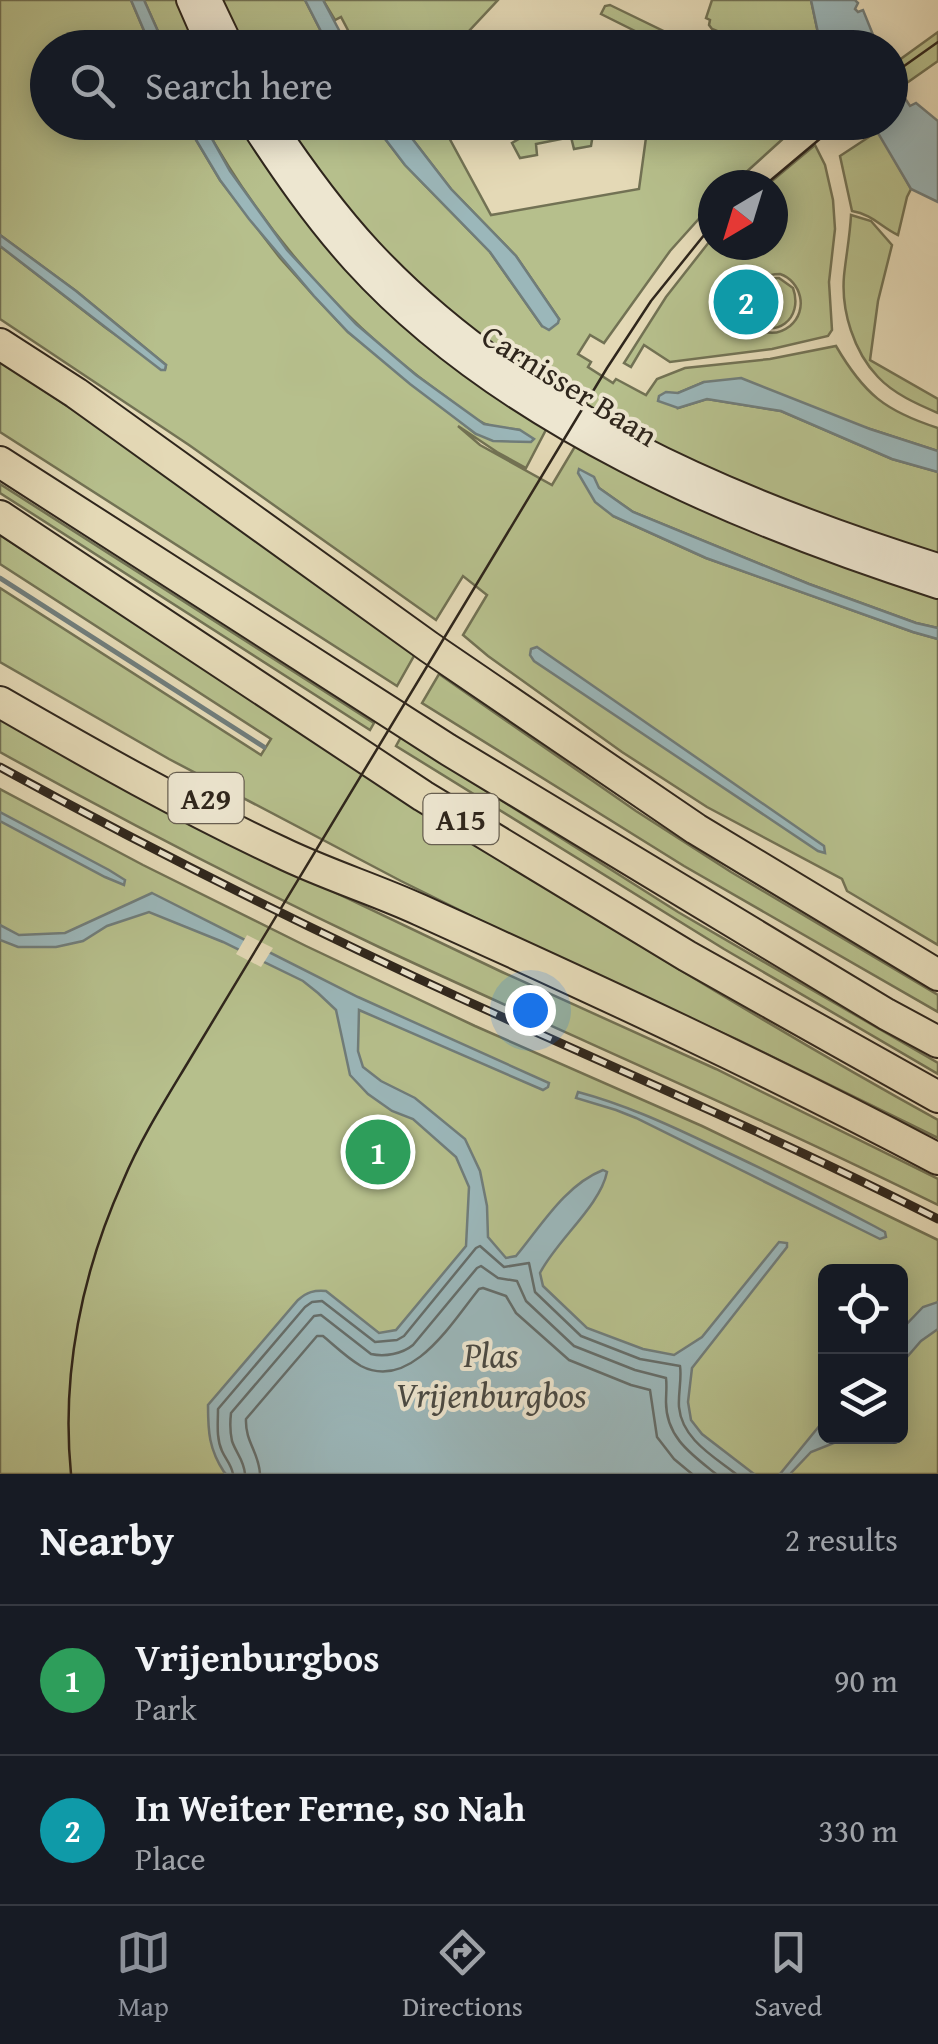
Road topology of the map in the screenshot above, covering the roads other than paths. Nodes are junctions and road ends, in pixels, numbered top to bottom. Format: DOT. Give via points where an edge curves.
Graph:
graph roads {
  1 [pos="188,0"];
  2 [pos="210,0"];
  3 [pos="201,30"];
  4 [pos="224,30"];
  5 [pos="262,140"];
  6 [pos="284,140"];
  7 [pos="0,344"];
  8 [pos="0,462"];
  9 [pos="0,516"];
  10 [pos="938,564"];
  11 [pos="938,587"];
  12 [pos="0,682"];
  13 [pos="0,702"];
  14 [pos="415,908"];
  15 [pos="938,975"];
  16 [pos="938,1042"];
  17 [pos="938,1098"];
  18 [pos="938,1159"];
  1 -- 3 [label="main road"];
  2 -- 4 [label="main road"];
  5 -- 11 [label="main road, Carnisser Baan" via="356,264 426,331 512,396 746,518"];
  6 -- 10 [label="main road, Carnisser Baan" via="371,250 439,315 525,380 598,424 737,491"];
  7 -- 15 [label="highway" via="680,818"];
  8 -- 16 [label="highway, A15" via="446,748"];
  9 -- 17 [label="highway, A15" via="423,796"];
  12 -- 14 [label="highway, A29"];
  13 -- 14 [label="highway" via="283,854"];
  14 -- 18 [label="highway" via="706,1041"];
}
